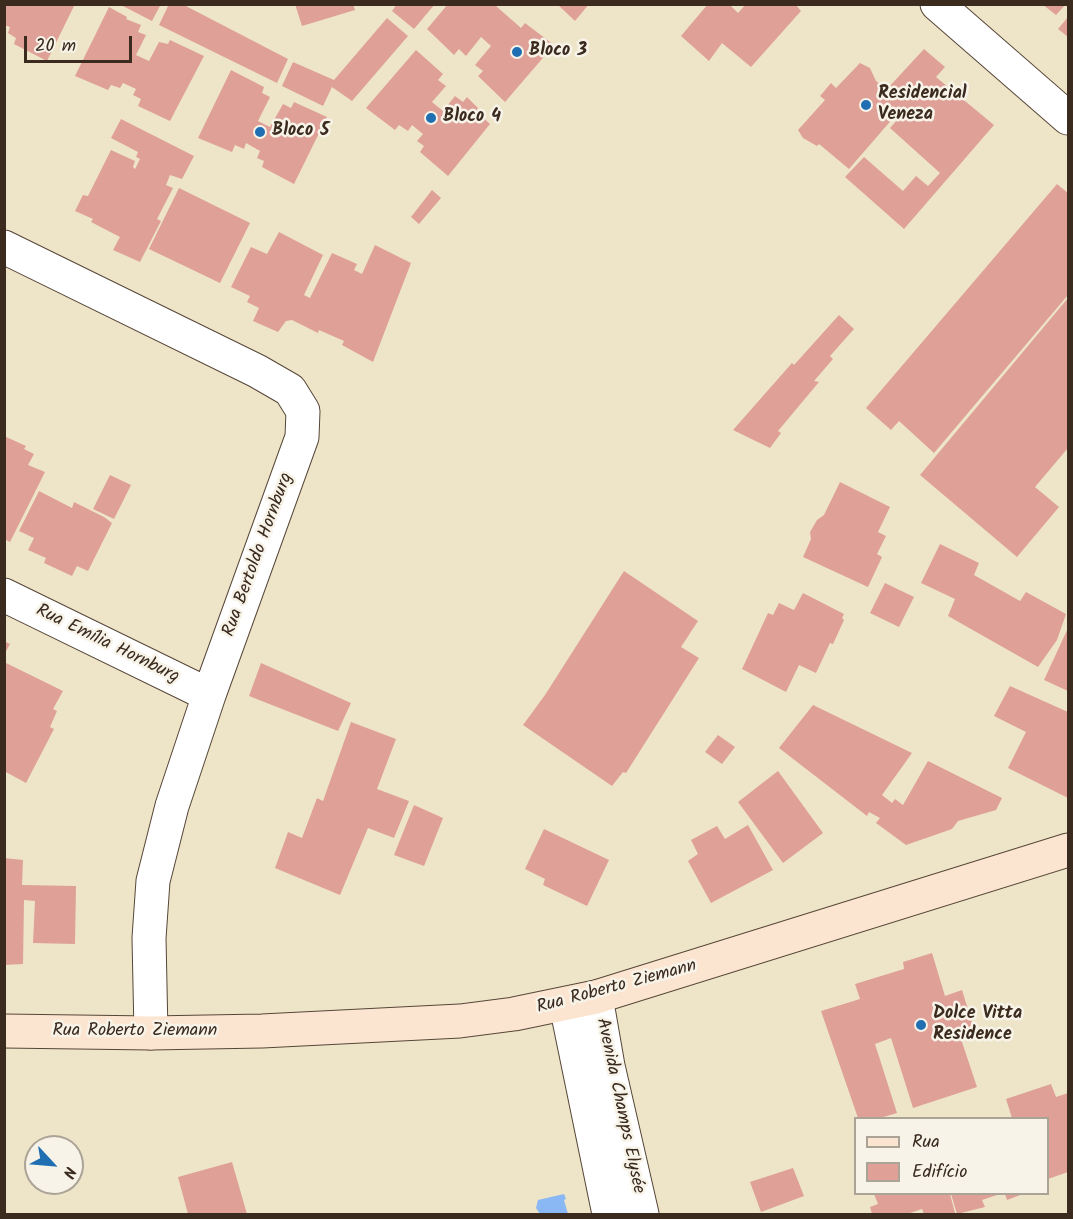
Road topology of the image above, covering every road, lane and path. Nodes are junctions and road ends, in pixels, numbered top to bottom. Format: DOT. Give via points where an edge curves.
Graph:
graph roads {
  1 [pos="937,4"];
  2 [pos="1068,118"];
  3 [pos="4,247"];
  4 [pos="4,595"];
  5 [pos="209,695"];
  6 [pos="1068,850"];
  7 [pos="581,1001"];
  8 [pos="4,1031"];
  9 [pos="151,1033"];
  10 [pos="609,1215"];
  11 [pos="642,1215"];
  1 -- 2 [label="street"];
  3 -- 5 [label="street, Rua Bertoldo Hornburg" via="291,390 303,411 302,438"];
  4 -- 5 [label="street, Rua Emília Hornburg"];
  5 -- 9 [label="street, Rua Bertoldo Hornburg" via="172,806 153,881 149,938"];
  6 -- 7 [label="main road, Rua Roberto Ziemann"];
  7 -- 9 [label="main road, Rua Roberto Ziemann" via="460,1021"];
  7 -- 10 [label="street, Avenida Champs Elysée"];
  7 -- 11 [label="street, Avenida Champs Elysée" via="608,1065"];
  8 -- 9 [label="main road, Rua Roberto Ziemann"];
}
